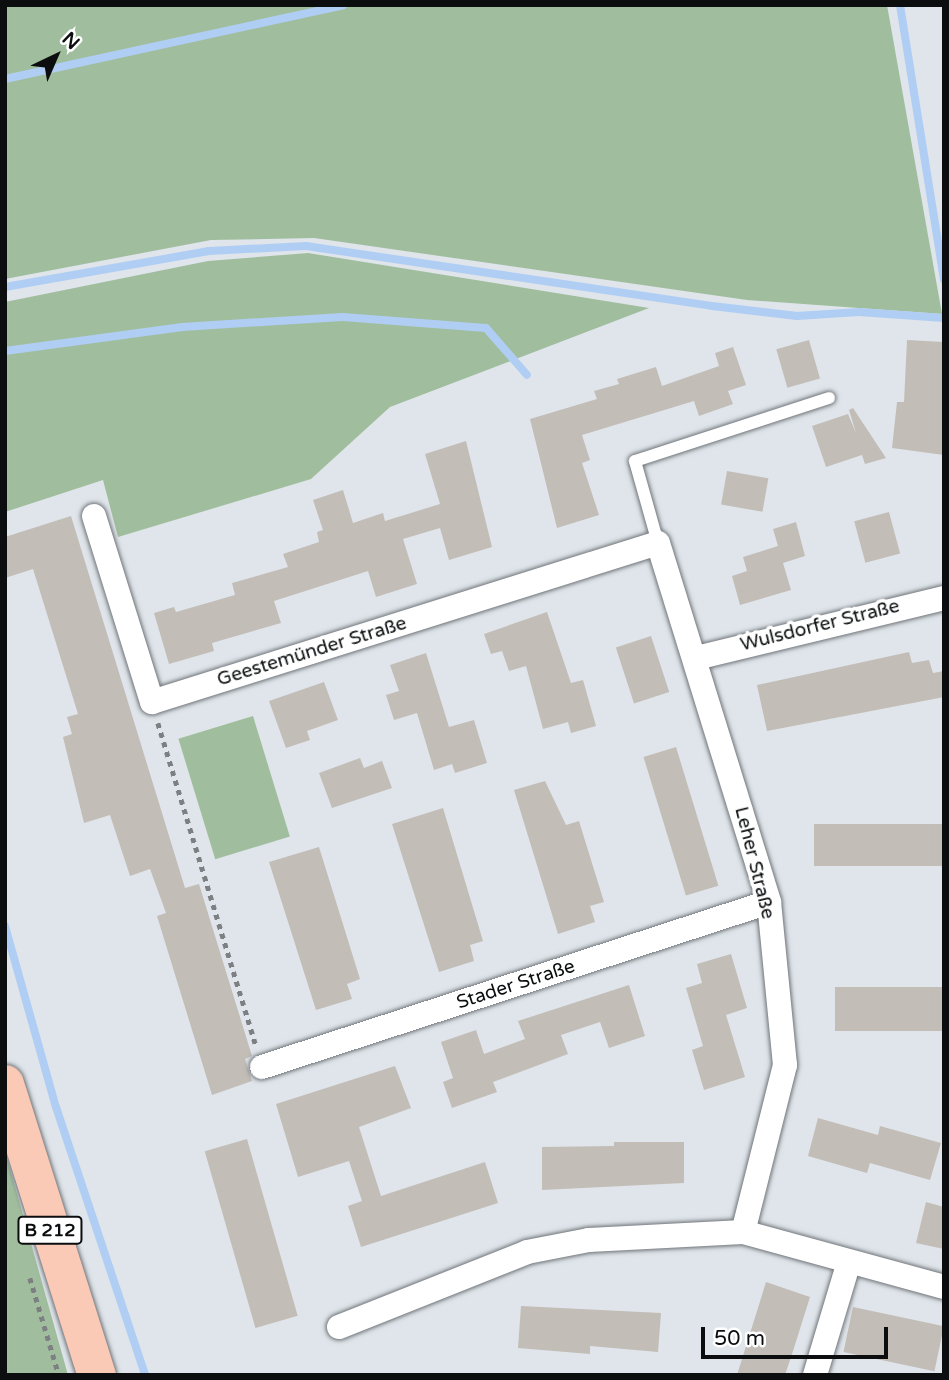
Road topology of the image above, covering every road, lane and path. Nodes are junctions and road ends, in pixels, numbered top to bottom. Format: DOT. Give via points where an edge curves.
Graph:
graph roads {
  1 [pos="829,398"];
  2 [pos="94,516"];
  3 [pos="658,543"];
  4 [pos="944,598"];
  5 [pos="696,658"];
  6 [pos="152,702"];
  7 [pos="769,902"];
  8 [pos="262,1067"];
  9 [pos="5,1084"];
  10 [pos="743,1231"];
  11 [pos="849,1262"];
  12 [pos="28,1271"];
  13 [pos="944,1287"];
  14 [pos="339,1327"];
  15 [pos="59,1375"];
  16 [pos="97,1375"];
  17 [pos="815,1375"];
  1 -- 3 [label="lane" via="635,461"];
  2 -- 6 [label="street"];
  3 -- 5 [label="street, Leher Straße"];
  3 -- 6 [label="street, Geestemünder Straße"];
  4 -- 5 [label="street, Wulsdorfer Straße" via="886,608"];
  5 -- 7 [label="street, Leher Straße"];
  6 -- 8 [label="path"];
  7 -- 8 [label="street, Stader Straße"];
  7 -- 10 [label="street, Leher Straße" via="785,1065"];
  9 -- 16 [label="main road, B 212"];
  10 -- 11 [label="street"];
  10 -- 14 [label="street" via="589,1240 527,1252"];
  11 -- 13 [label="street"];
  11 -- 17 [label="street"];
  12 -- 15 [label="path"];
}
